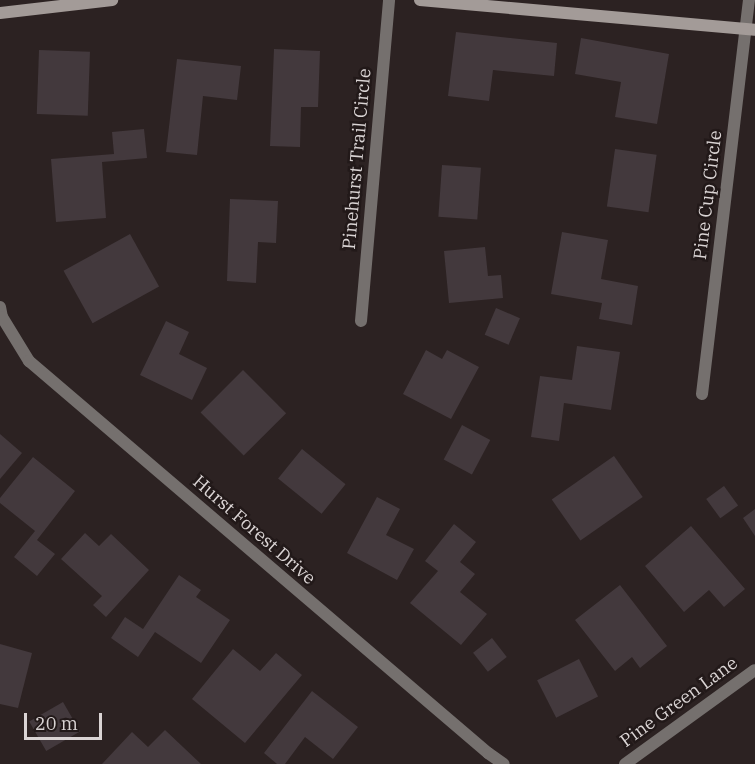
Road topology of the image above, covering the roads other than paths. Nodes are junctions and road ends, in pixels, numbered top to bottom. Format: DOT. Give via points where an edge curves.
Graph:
graph roads {
  1 [pos="112,0"];
  2 [pos="388,0"];
  3 [pos="420,0"];
  4 [pos="749,0"];
  5 [pos="0,13"];
  6 [pos="750,29"];
  7 [pos="0,307"];
  8 [pos="361,321"];
  9 [pos="702,394"];
  10 [pos="755,669"];
  11 [pos="504,764"];
  12 [pos="625,764"];
  1 -- 5 [label="street"];
  2 -- 8 [label="street, Pinehurst Trail Circle"];
  3 -- 6 [label="street"];
  4 -- 6 [label="street, Pine Cup Circle"];
  6 -- 9 [label="street, Pine Cup Circle"];
  7 -- 11 [label="street, Hurst Forest Drive" via="29,361"];
  10 -- 12 [label="street, Pine Green Lane"];
}
